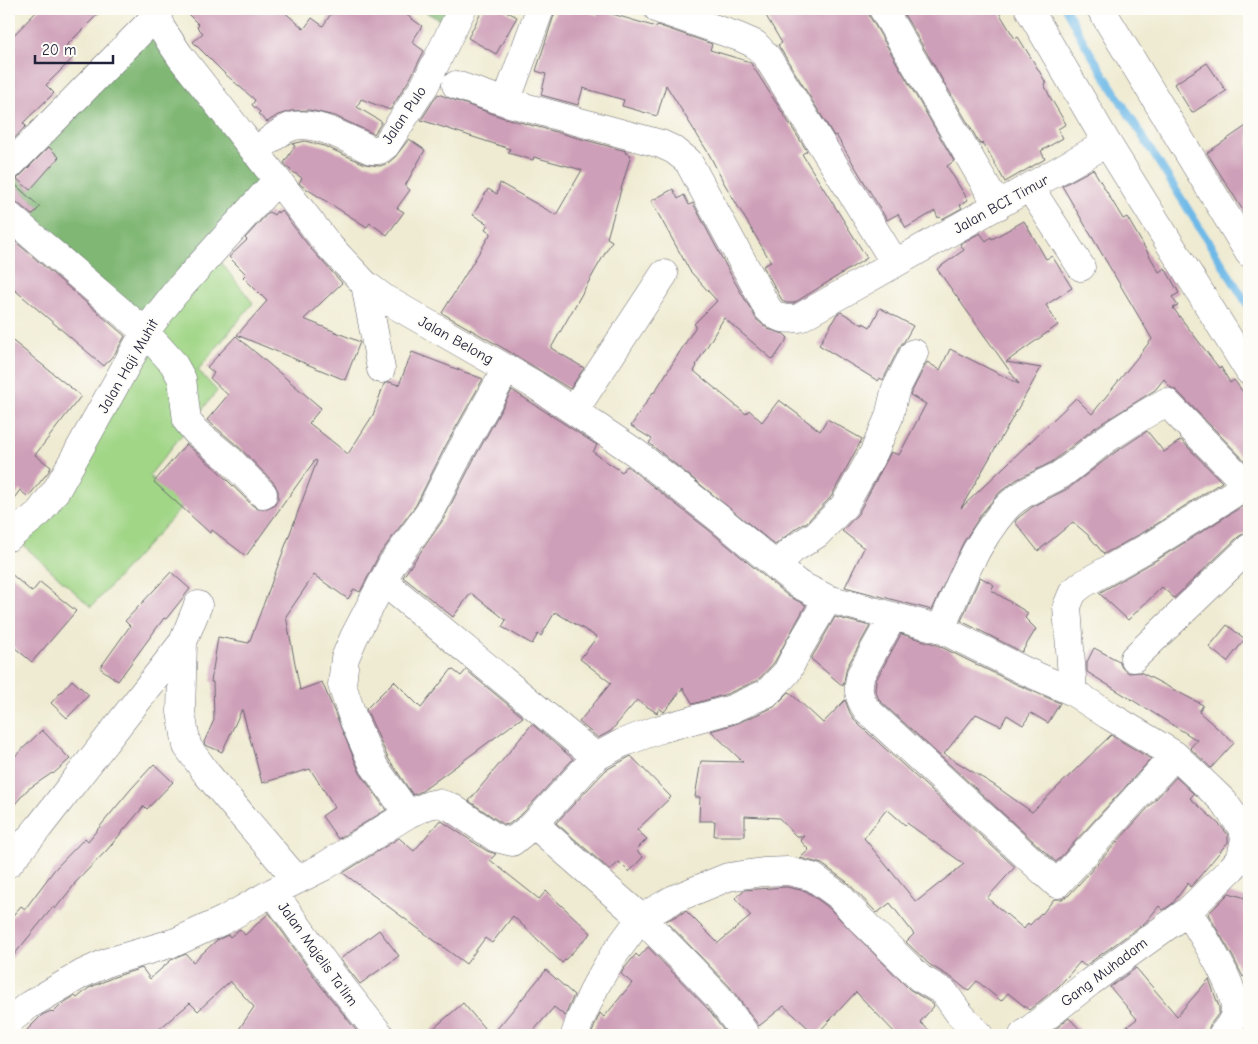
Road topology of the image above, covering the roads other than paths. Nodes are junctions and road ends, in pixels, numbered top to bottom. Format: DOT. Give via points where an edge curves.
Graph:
graph roads {
  1 [pos="462,9"];
  2 [pos="540,9"];
  3 [pos="658,9"];
  4 [pos="883,9"];
  5 [pos="1029,9"];
  6 [pos="1101,9"];
  7 [pos="156,12"];
  8 [pos="456,85"];
  9 [pos="506,102"];
  10 [pos="1107,143"];
  11 [pos="255,152"];
  12 [pos="9,166"];
  13 [pos="277,180"];
  14 [pos="1030,188"];
  15 [pos="998,206"];
  16 [pos="9,216"];
  17 [pos="1249,253"];
  18 [pos="894,262"];
  19 [pos="1080,267"];
  20 [pos="664,274"];
  21 [pos="365,284"];
  22 [pos="145,332"];
  23 [pos="914,353"];
  24 [pos="507,368"];
  25 [pos="381,369"];
  26 [pos="1249,371"];
  27 [pos="574,411"];
  28 [pos="263,494"];
  29 [pos="9,537"];
  30 [pos="1249,548"];
  31 [pos="776,566"];
  32 [pos="384,582"];
  33 [pos="828,599"];
  34 [pos="198,605"];
  35 [pos="893,616"];
  36 [pos="941,629"];
  37 [pos="183,642"];
  38 [pos="1134,658"];
  39 [pos="1073,692"];
  40 [pos="1175,755"];
  41 [pos="596,757"];
  42 [pos="408,814"];
  43 [pos="534,824"];
  44 [pos="1245,853"];
  45 [pos="9,863"];
  46 [pos="297,880"];
  47 [pos="273,892"];
  48 [pos="1188,911"];
  49 [pos="641,918"];
  50 [pos="1240,982"];
  51 [pos="9,1021"];
  52 [pos="380,1035"];
  53 [pos="575,1035"];
  54 [pos="746,1035"];
  55 [pos="979,1035"];
  56 [pos="1023,1035"];
  57 [pos="1222,1035"];
  1 -- 11 [label="street, Jalan Pulo" via="425,85 386,145 379,150 371,150 318,127 298,125 287,128"];
  2 -- 9 [label="street"];
  3 -- 18 [label="street" via="755,44 767,57"];
  4 -- 15 [label="street"];
  5 -- 10 [label="street"];
  6 -- 17 [label="street"];
  7 -- 11 [label="street, Jalan Belong" via="161,28 180,56"];
  7 -- 12 [label="street"];
  8 -- 9 [label="street"];
  9 -- 18 [label="street, Jalan BCI Timur" via="661,144 688,161 774,316 786,320 799,318"];
  10 -- 14 [label="street, Jalan BCI Timur"];
  10 -- 26 [label="street"];
  11 -- 13 [label="street, Jalan Belong"];
  13 -- 21 [label="street, Jalan Belong" via="330,247"];
  13 -- 22 [label="street, Jalan Haji Muhit" via="175,293"];
  14 -- 15 [label="street, Jalan BCI Timur"];
  14 -- 19 [label="street"];
  15 -- 18 [label="street, Jalan BCI Timur"];
  16 -- 22 [label="street"];
  20 -- 27 [label="street"];
  21 -- 24 [label="street, Jalan Belong" via="407,312"];
  21 -- 25 [label="street"];
  22 -- 28 [label="street" via="173,363 182,379 187,421"];
  22 -- 29 [label="street, Jalan Haji Muhit" via="57,489 39,513"];
  23 -- 31 [label="street" via="895,391 874,452 844,506 817,534 792,550"];
  24 -- 27 [label="street, Jalan Belong"];
  24 -- 32 [label="street" via="429,513 392,564"];
  27 -- 31 [label="street, Jalan Belong" via="659,470"];
  30 -- 38 [label="street"];
  31 -- 33 [label="street, Jalan Belong" via="798,584"];
  32 -- 41 [label="street"];
  32 -- 42 [label="street" via="354,637 346,658 342,685 374,766"];
  33 -- 35 [label="street, Jalan Belong"];
  33 -- 41 [label="street" via="786,672 768,693 732,709 622,743"];
  34 -- 37 [label="street"];
  35 -- 36 [label="street, Jalan Belong"];
  35 -- 40 [label="street" via="861,674 858,693 862,702 1057,884"];
  36 -- 39 [label="street, Jalan Belong"];
  36 -- 39 [label="street" via="973,557 1007,507 1061,474 1128,424 1166,402 1247,485 1073,592 1067,606"];
  37 -- 45 [label="street"];
  37 -- 46 [label="street" via="181,712 187,746"];
  39 -- 40 [label="street, Jalan Belong"];
  40 -- 44 [label="street, Jalan Belong" via="1211,788 1234,815 1246,839"];
  41 -- 43 [label="street"];
  42 -- 43 [label="street" via="438,803 451,807 496,838 512,842"];
  42 -- 46 [label="street"];
  43 -- 49 [label="street"];
  44 -- 48 [label="street, Gang Muhadam"];
  46 -- 47 [label="street"];
  47 -- 51 [label="street, Jalan Majelis Ta'lim" via="190,936 108,962 82,974 29,1005"];
  47 -- 52 [label="street, Jalan Majelis Ta'lim"];
  48 -- 50 [label="street"];
  48 -- 56 [label="street, Gang Muhadam"];
  49 -- 53 [label="street" via="596,986"];
  49 -- 54 [label="street" via="719,998"];
  49 -- 55 [label="street" via="674,899 728,877 788,871 813,877 838,895 920,978 944,992"];
  50 -- 57 [label="street" via="1234,997 1234,1016"];
}
